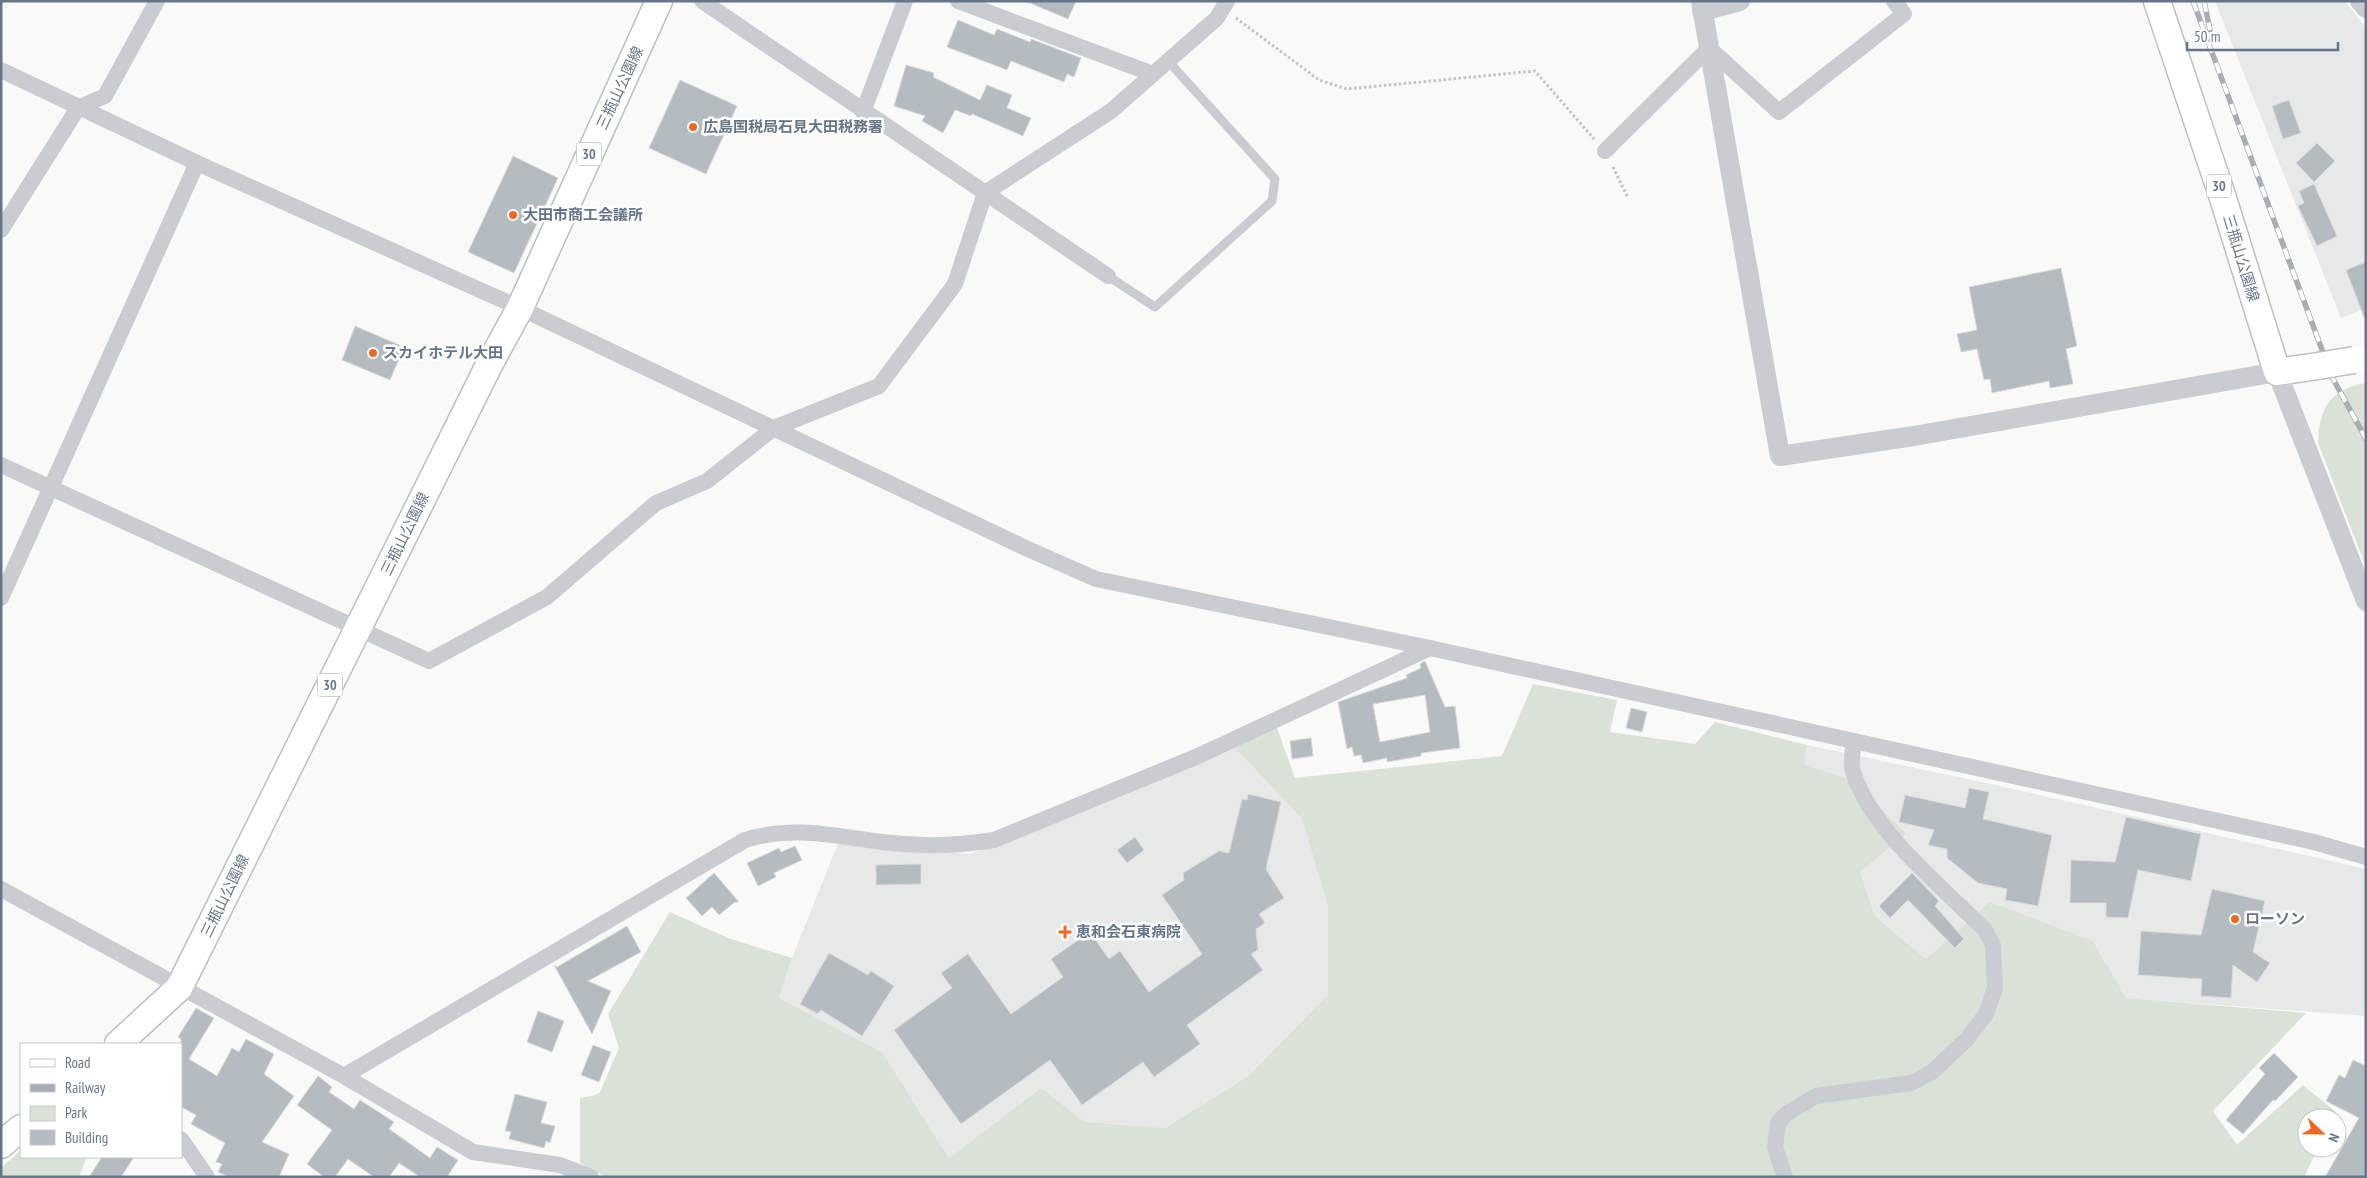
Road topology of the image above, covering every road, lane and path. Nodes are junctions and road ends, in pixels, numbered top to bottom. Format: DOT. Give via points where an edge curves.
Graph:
graph roads {
  1 [pos="157,1"];
  2 [pos="659,1"];
  3 [pos="702,1"];
  4 [pos="905,1"];
  5 [pos="958,1"];
  6 [pos="1740,1"];
  7 [pos="1894,1"];
  8 [pos="2157,1"];
  9 [pos="2360,1"];
  10 [pos="1225,5"];
  11 [pos="1701,6"];
  12 [pos="2366,8"];
  13 [pos="1709,48"];
  14 [pos="1168,61"];
  15 [pos="1,70"];
  16 [pos="1153,74"];
  17 [pos="78,108"];
  18 [pos="863,112"];
  19 [pos="1605,151"];
  20 [pos="196,163"];
  21 [pos="985,193"];
  22 [pos="1628,198"];
  23 [pos="1,230"];
  24 [pos="1108,276"];
  25 [pos="520,308"];
  26 [pos="2360,358"];
  27 [pos="2277,372"];
  28 [pos="774,428"];
  29 [pos="1,464"];
  30 [pos="52,487"];
  31 [pos="1,598"];
  32 [pos="2366,601"];
  33 [pos="359,628"];
  34 [pos="1430,648"];
  35 [pos="1854,741"];
  36 [pos="2366,857"];
  37 [pos="1,889"];
  38 [pos="179,988"];
  39 [pos="119,1043"];
  40 [pos="344,1076"];
  41 [pos="20,1129"];
  42 [pos="182,1140"];
  43 [pos="1,1145"];
  44 [pos="207,1177"];
  45 [pos="591,1177"];
  46 [pos="1785,1177"];
  1 -- 17 [label="street" via="105,96"];
  2 -- 25 [label="main road, 三瓶山公園線 / 30"];
  3 -- 18 [label="street"];
  4 -- 18 [label="street"];
  5 -- 16 [label="street"];
  6 -- 11 [label="street"];
  7 -- 13 [label="street" via="1904,14 1779,112"];
  8 -- 27 [label="main road, 三瓶山公園線 / 30"];
  9 -- 12 [label="street"];
  10 -- 14 [label="street" via="1217,18"];
  10 -- 19 [label="path" via="1319,80 1347,89 1535,71"];
  11 -- 13 [label="street"];
  13 -- 19 [label="street"];
  13 -- 27 [label="street" via="1780,456 1914,436"];
  14 -- 16 [label="street"];
  14 -- 24 [label="lane" via="1275,179 1272,201 1155,307"];
  15 -- 17 [label="street"];
  16 -- 21 [label="street" via="1111,111"];
  17 -- 20 [label="street"];
  17 -- 23 [label="street"];
  18 -- 21 [label="street"];
  19 -- 22 [label="path"];
  20 -- 25 [label="street"];
  20 -- 30 [label="street"];
  21 -- 24 [label="street"];
  21 -- 28 [label="street" via="955,284 879,386"];
  25 -- 28 [label="street"];
  25 -- 33 [label="main road, 三瓶山公園線 / 30"];
  26 -- 27 [label="main road, bridge"];
  27 -- 32 [label="street"];
  28 -- 33 [label="street" via="707,481 656,503 547,598 430,661"];
  28 -- 34 [label="street" via="1096,579"];
  29 -- 30 [label="street"];
  30 -- 31 [label="street"];
  30 -- 33 [label="street"];
  33 -- 38 [label="main road, 三瓶山公園線 / 30"];
  34 -- 35 [label="street"];
  34 -- 40 [label="street" via="1198,756 994,840 959,846 885,842 792,831 763,834 745,840"];
  35 -- 36 [label="street" via="2314,842"];
  35 -- 46 [label="street" via="1852,770 1873,814 1986,930 1994,946 1995,988 1986,1014 1967,1039 1932,1072 1911,1083 1816,1096 1786,1114 1778,1123 1775,1147"];
  37 -- 38 [label="street"];
  38 -- 39 [label="main road, 三瓶山公園線 / 30"];
  38 -- 40 [label="street"];
  40 -- 45 [label="street" via="473,1152 560,1165"];
  41 -- 43 [label="main road"];
  42 -- 44 [label="street"];
}
